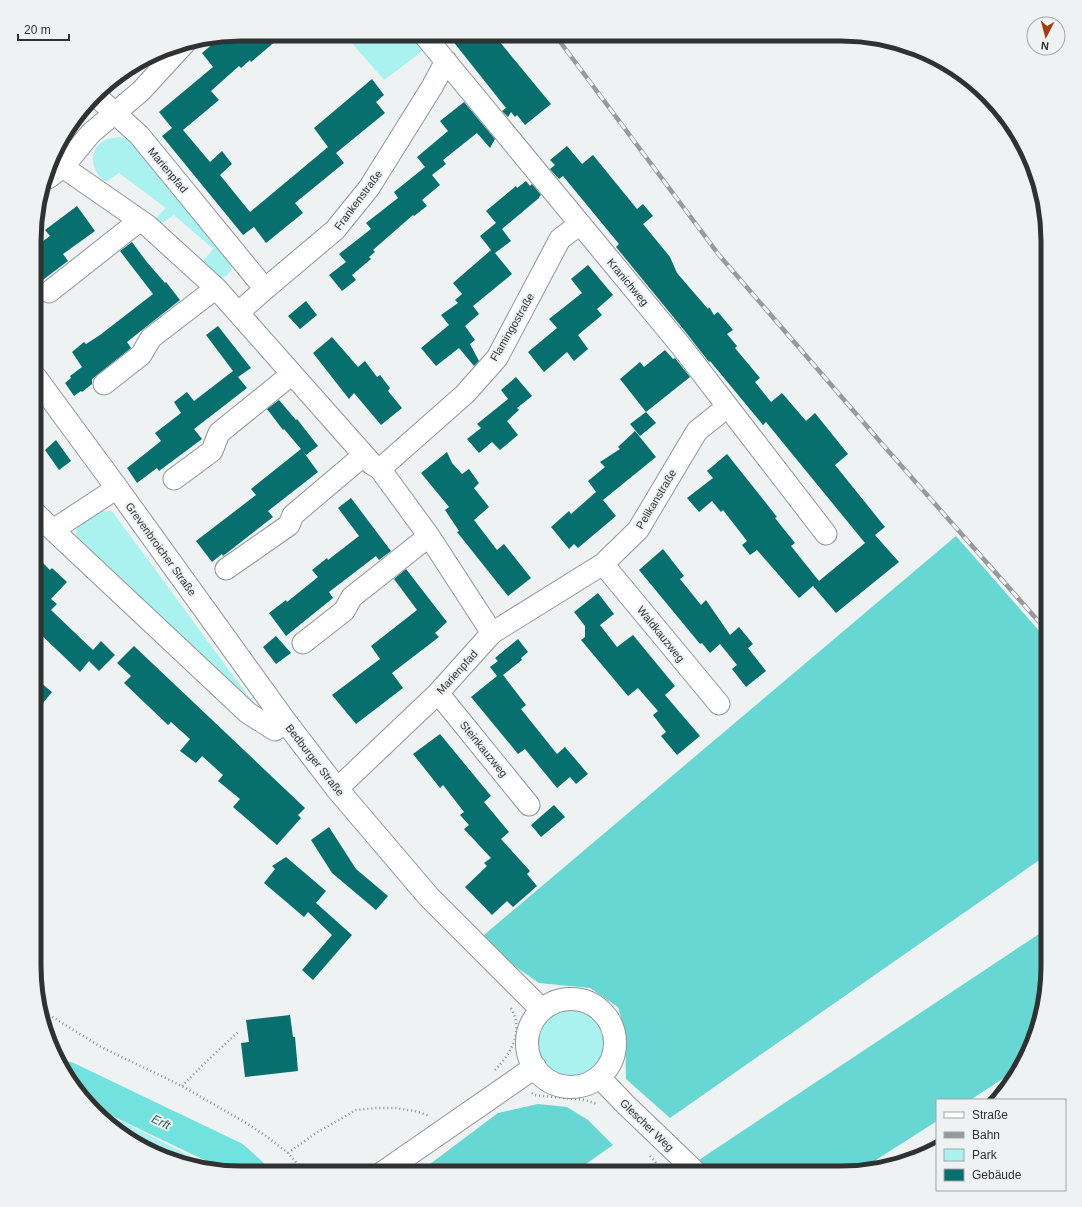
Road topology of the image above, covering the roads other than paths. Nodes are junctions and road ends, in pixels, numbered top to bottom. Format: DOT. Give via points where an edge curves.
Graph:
graph roads {
  1 [pos="430,41"];
  2 [pos="177,52"];
  3 [pos="446,61"];
  4 [pos="100,100"];
  5 [pos="115,112"];
  6 [pos="55,172"];
  7 [pos="139,221"];
  8 [pos="580,224"];
  9 [pos="216,288"];
  10 [pos="265,289"];
  11 [pos="49,292"];
  12 [pos="239,312"];
  13 [pos="292,374"];
  14 [pos="104,384"];
  15 [pos="41,385"];
  16 [pos="727,407"];
  17 [pos="364,455"];
  18 [pos="380,469"];
  19 [pos="174,479"];
  20 [pos="117,488"];
  21 [pos="41,519"];
  22 [pos="53,530"];
  23 [pos="826,534"];
  24 [pos="429,536"];
  25 [pos="603,564"];
  26 [pos="226,569"];
  27 [pos="492,633"];
  28 [pos="303,643"];
  29 [pos="438,693"];
  30 [pos="718,704"];
  31 [pos="285,721"];
  32 [pos="336,789"];
  33 [pos="529,805"];
  34 [pos="542,1010"];
  35 [pos="527,1072"];
  36 [pos="599,1077"];
  37 [pos="392,1166"];
  38 [pos="690,1166"];
  1 -- 3 [label="street, Kranichweg"];
  2 -- 5 [label="street" via="141,91"];
  3 -- 8 [label="street, Kranichweg"];
  3 -- 10 [label="street, Frankenstraße" via="369,188 335,230"];
  4 -- 5 [label="street, Marienpfad"];
  5 -- 6 [label="street"];
  5 -- 10 [label="street, Marienpfad" via="139,135"];
  6 -- 7 [label="street"];
  7 -- 9 [label="street" via="148,226"];
  7 -- 11 [label="street"];
  8 -- 16 [label="street, Kranichweg" via="681,346"];
  8 -- 18 [label="street, Flamingostraße" via="560,239 497,358 465,394"];
  9 -- 12 [label="street"];
  9 -- 14 [label="street" via="151,338 141,355"];
  10 -- 12 [label="street, Frankenstraße"];
  12 -- 13 [label="street"];
  13 -- 17 [label="street"];
  13 -- 19 [label="street" via="220,433 212,451"];
  15 -- 20 [label="main road, Grevenbroicher Straße"];
  16 -- 23 [label="street, Kranichweg"];
  16 -- 25 [label="street, Pelikanstraße" via="697,431 638,530"];
  17 -- 18 [label="street"];
  17 -- 26 [label="street" via="293,515 288,525"];
  18 -- 24 [label="street"];
  20 -- 22 [label="street"];
  20 -- 31 [label="main road, Grevenbroicher Straße"];
  21 -- 22 [label="street, Bedburger Straße"];
  22 -- 31 [label="street, Bedburger Straße" via="248,713 275,730"];
  24 -- 27 [label="street"];
  24 -- 28 [label="street" via="352,597 344,611"];
  25 -- 27 [label="street, Pelikanstraße"];
  25 -- 30 [label="street, Waldkauzweg"];
  27 -- 29 [label="street, Marienpfad"];
  29 -- 32 [label="street, Marienpfad"];
  29 -- 33 [label="street, Steinkauzweg"];
  31 -- 32 [label="main road, Bedburger Straße"];
  32 -- 34 [label="main road, Bedburger Straße" via="429,897"];
  34 -- 35 [label="main road" via="529,1029"];
  34 -- 36 [label="main road" via="565,999 579,999 593,1004 604,1014 610,1022 615,1043 608,1067"];
  35 -- 36 [label="main road" via="556,1084 569,1086 584,1085"];
  35 -- 37 [label="main road"];
  36 -- 38 [label="street, Glescher Weg"];
}
